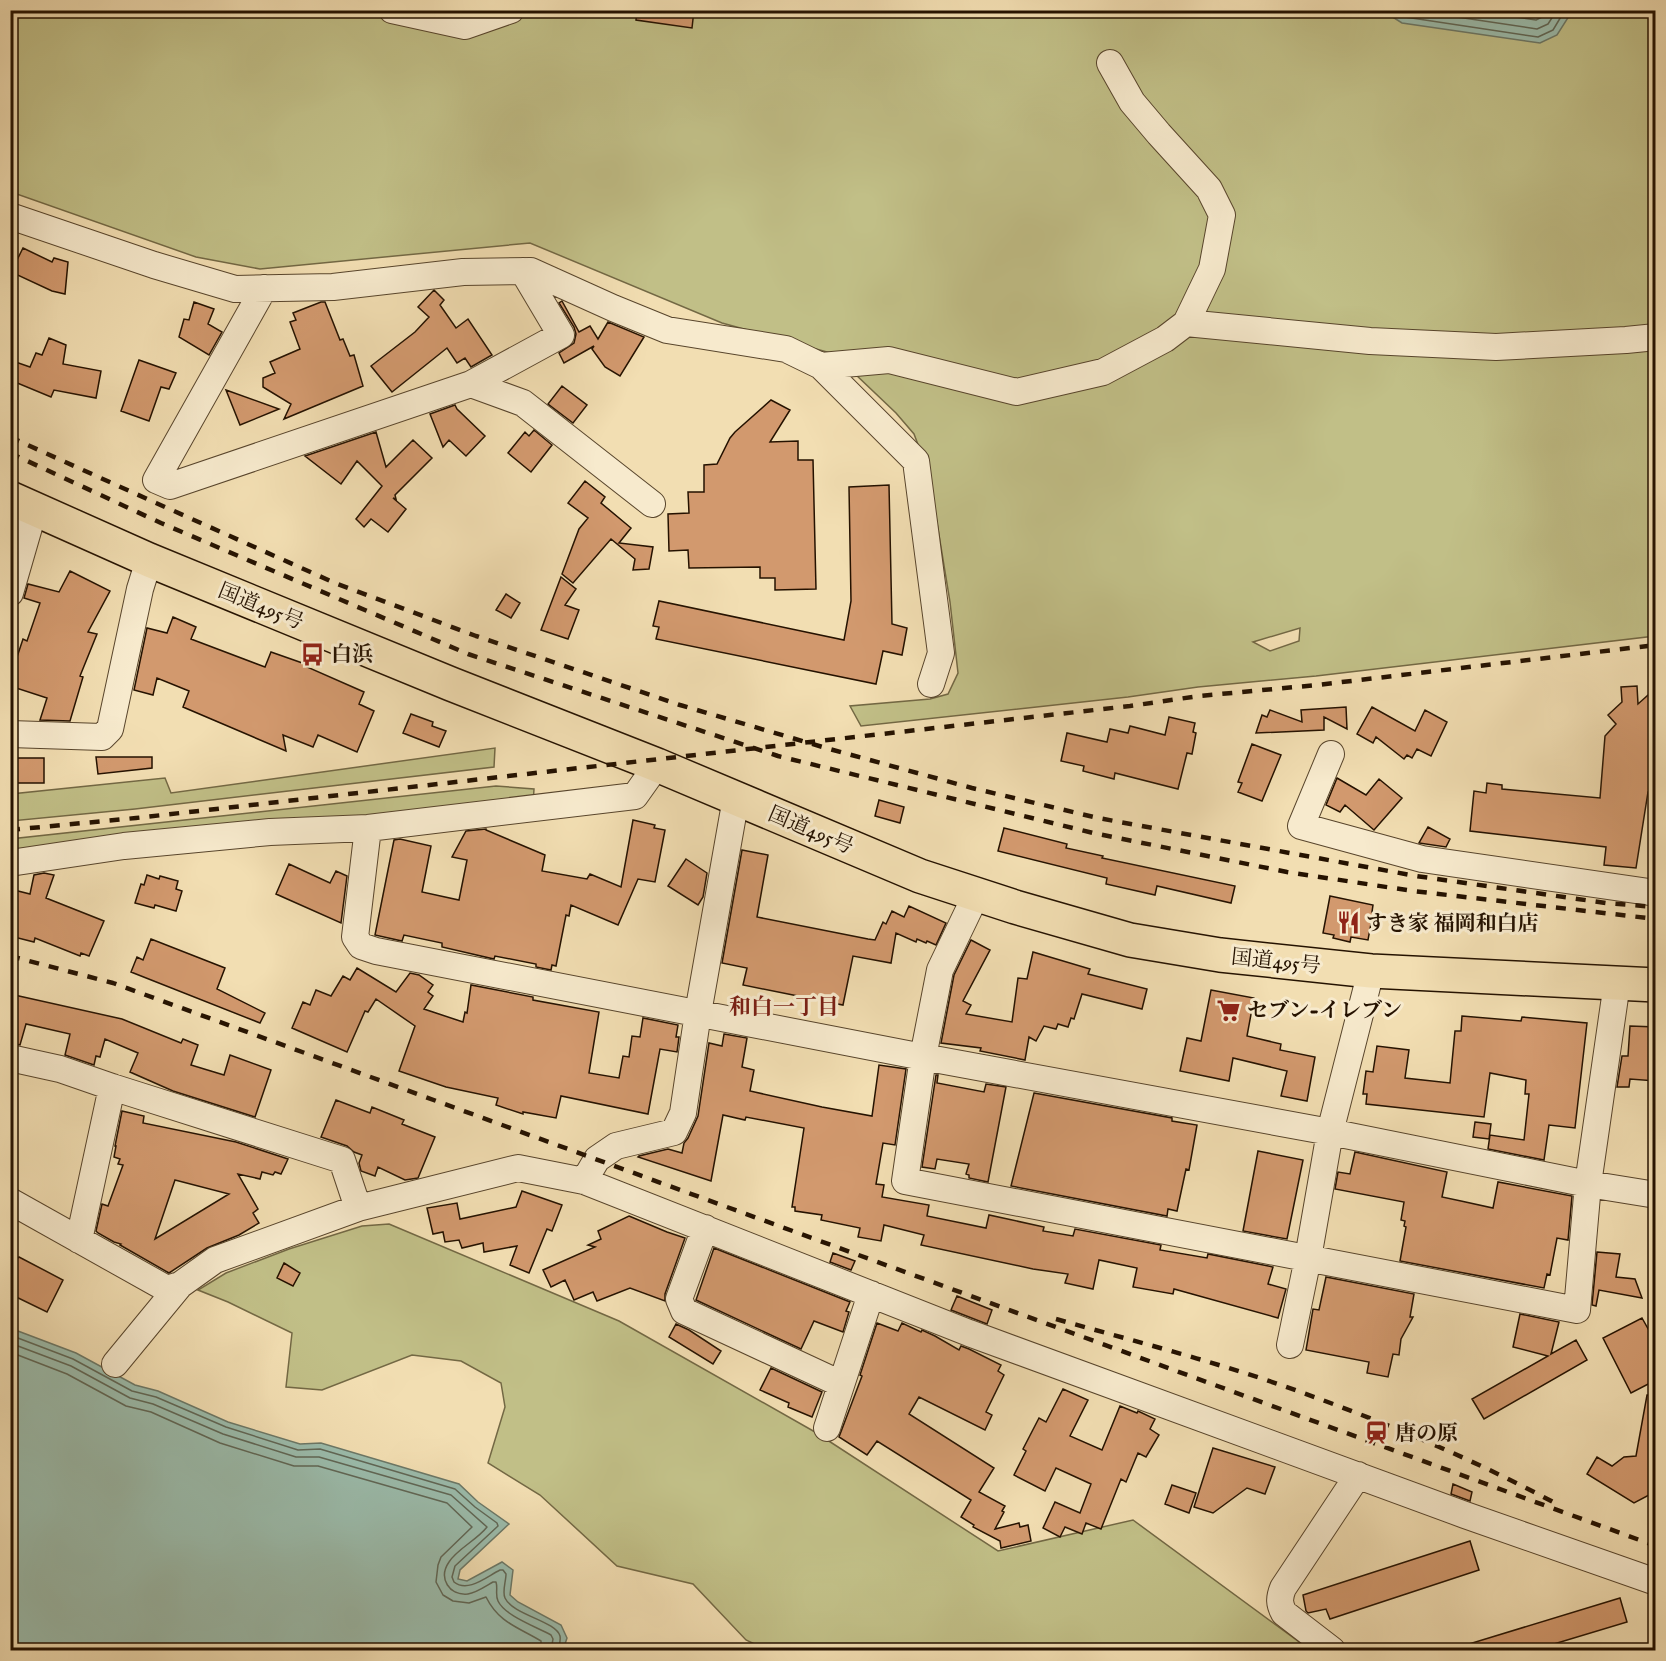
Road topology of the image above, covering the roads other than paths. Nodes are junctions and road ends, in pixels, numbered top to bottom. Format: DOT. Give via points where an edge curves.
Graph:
graph roads {
  1 [pos="392,10"];
  2 [pos="511,10"];
  3 [pos="1110,63"];
  4 [pos="12,222"];
  5 [pos="523,271"];
  6 [pos="264,288"];
  7 [pos="1186,323"];
  8 [pos="1656,337"];
  9 [pos="821,366"];
  10 [pos="471,384"];
  11 [pos="22,504"];
  12 [pos="652,504"];
  13 [pos="149,560"];
  14 [pos="14,563"];
  15 [pos="10,593"];
  16 [pos="931,684"];
  17 [pos="10,734"];
  18 [pos="1331,754"];
  19 [pos="657,765"];
  20 [pos="736,798"];
  21 [pos="368,828"];
  22 [pos="10,863"];
  23 [pos="1656,893"];
  24 [pos="976,895"];
  25 [pos="1371,971"];
  26 [pos="1617,983"];
  27 [pos="1656,985"];
  28 [pos="698,1013"];
  29 [pos="923,1057"];
  30 [pos="10,1058"];
  31 [pos="112,1088"];
  32 [pos="1330,1132"];
  33 [pos="584,1181"];
  34 [pos="1588,1184"];
  35 [pos="1656,1195"];
  36 [pos="10,1201"];
  37 [pos="358,1208"];
  38 [pos="705,1228"];
  39 [pos="79,1240"];
  40 [pos="1308,1258"];
  41 [pos="180,1285"];
  42 [pos="871,1294"];
  43 [pos="1290,1345"];
  44 [pos="115,1364"];
  45 [pos="841,1384"];
  46 [pos="827,1428"];
  47 [pos="1358,1475"];
  48 [pos="1656,1581"];
  49 [pos="1332,1650"];
  1 -- 2 [label="street" via="465,26"];
  3 -- 7 [label="street" via="1132,102 1209,189 1222,215 1212,268"];
  4 -- 6 [label="street" via="235,288"];
  5 -- 6 [label="street" via="463,272 333,288"];
  5 -- 9 [label="street" via="531,271 667,330 786,350"];
  5 -- 10 [label="street" via="561,335"];
  6 -- 10 [label="street" via="156,480 170,486"];
  7 -- 8 [label="street" via="1370,341 1496,347"];
  7 -- 9 [label="street" via="1165,339 1103,372 1016,392 890,360"];
  9 -- 16 [label="street" via="916,461 941,653"];
  10 -- 12 [label="street" via="523,403"];
  11 -- 13 [label="highway, 国道495号"];
  11 -- 14 [label="street"];
  13 -- 17 [label="street" via="110,729 102,737"];
  13 -- 19 [label="highway, 国道495号"];
  14 -- 15 [label="street"];
  18 -- 23 [label="street" via="1301,826 1422,859"];
  19 -- 20 [label="highway, 国道495号"];
  19 -- 21 [label="street" via="635,796"];
  20 -- 24 [label="highway, 国道495号" via="920,876"];
  20 -- 28 [label="street"];
  21 -- 22 [label="street" via="270,832 124,846"];
  21 -- 28 [label="street" via="355,937 361,946"];
  24 -- 25 [label="highway, 国道495号" via="1130,940 1220,955"];
  24 -- 29 [label="street" via="940,970"];
  25 -- 26 [label="highway, 国道495号"];
  25 -- 32 [label="street"];
  26 -- 27 [label="highway, 国道495号"];
  26 -- 34 [label="street"];
  28 -- 29 [label="street"];
  28 -- 33 [label="street" via="683,1113 674,1132 615,1146 597,1159"];
  29 -- 32 [label="street"];
  29 -- 40 [label="street" via="905,1181"];
  30 -- 31 [label="street" via="60,1069"];
  31 -- 37 [label="street" via="342,1161"];
  31 -- 39 [label="street"];
  32 -- 34 [label="street"];
  32 -- 40 [label="street"];
  33 -- 37 [label="street" via="518,1168"];
  33 -- 38 [label="street"];
  34 -- 35 [label="street"];
  34 -- 40 [label="street" via="1577,1310"];
  36 -- 39 [label="street"];
  37 -- 41 [label="street" via="215,1260"];
  38 -- 42 [label="street"];
  38 -- 45 [label="street" via="679,1299 684,1311"];
  39 -- 41 [label="street" via="167,1289"];
  40 -- 43 [label="street"];
  41 -- 44 [label="street"];
  42 -- 45 [label="street"];
  42 -- 47 [label="street"];
  45 -- 46 [label="street"];
  47 -- 48 [label="street"];
  47 -- 49 [label="street" via="1280,1596 1284,1613"];
}
